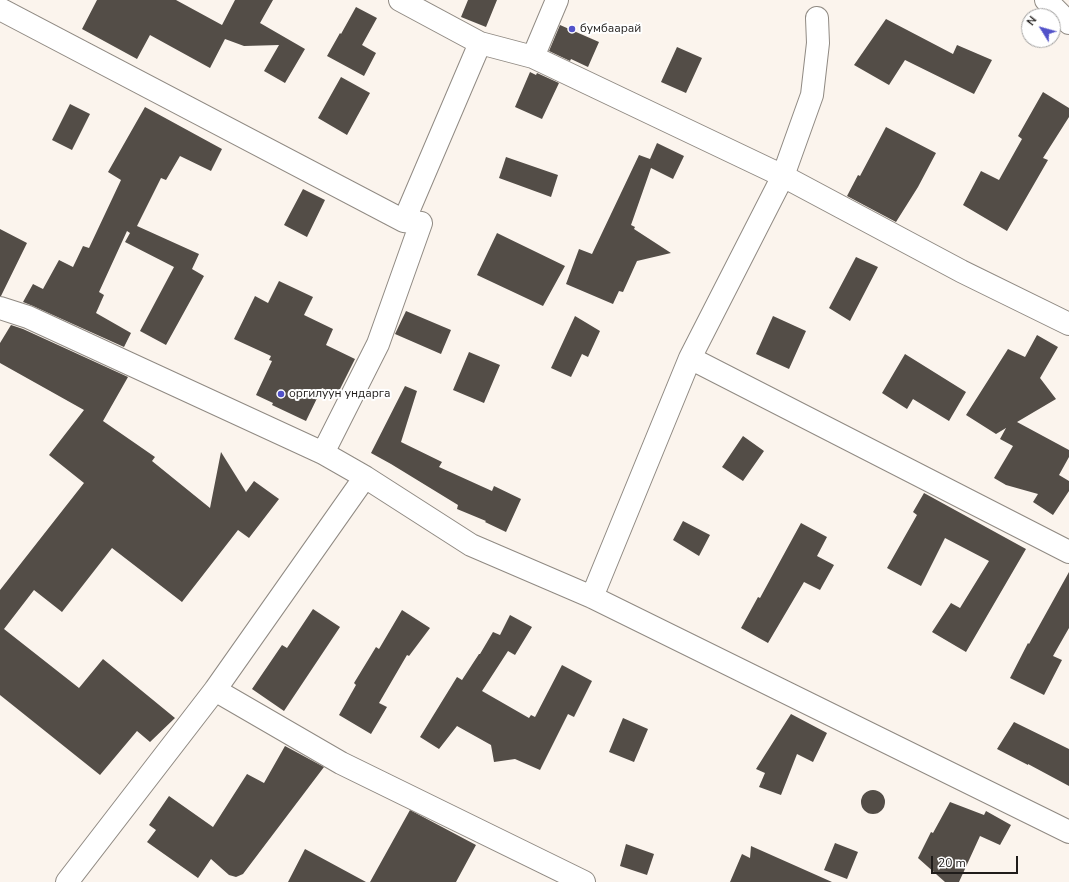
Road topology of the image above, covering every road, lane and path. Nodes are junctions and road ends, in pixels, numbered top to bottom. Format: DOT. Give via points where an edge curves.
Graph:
graph roads {
  1 [pos="400,0"];
  2 [pos="557,0"];
  3 [pos="1046,0"];
  4 [pos="0,9"];
  5 [pos="817,18"];
  6 [pos="1069,23"];
  7 [pos="480,43"];
  8 [pos="533,57"];
  9 [pos="783,176"];
  10 [pos="404,221"];
  11 [pos="0,308"];
  12 [pos="1069,324"];
  13 [pos="690,358"];
  14 [pos="324,453"];
  15 [pos="365,477"];
  16 [pos="1069,552"];
  17 [pos="592,597"];
  18 [pos="215,690"];
  19 [pos="1069,832"];
  20 [pos="67,882"];
  21 [pos="584,882"];
  1 -- 7 [label="street"];
  2 -- 8 [label="street"];
  3 -- 6 [label="street"];
  4 -- 10 [label="street"];
  5 -- 9 [label="street" via="818,43 812,95"];
  7 -- 8 [label="street"];
  7 -- 10 [label="street"];
  8 -- 9 [label="street"];
  9 -- 12 [label="street" via="961,271"];
  9 -- 13 [label="street"];
  10 -- 14 [label="street" via="421,223 378,344"];
  11 -- 14 [label="street" via="28,317"];
  13 -- 16 [label="street"];
  13 -- 17 [label="street"];
  14 -- 15 [label="street"];
  15 -- 17 [label="street" via="471,545"];
  15 -- 18 [label="street"];
  17 -- 19 [label="street"];
  18 -- 20 [label="street"];
  18 -- 21 [label="street" via="341,763"];
}
